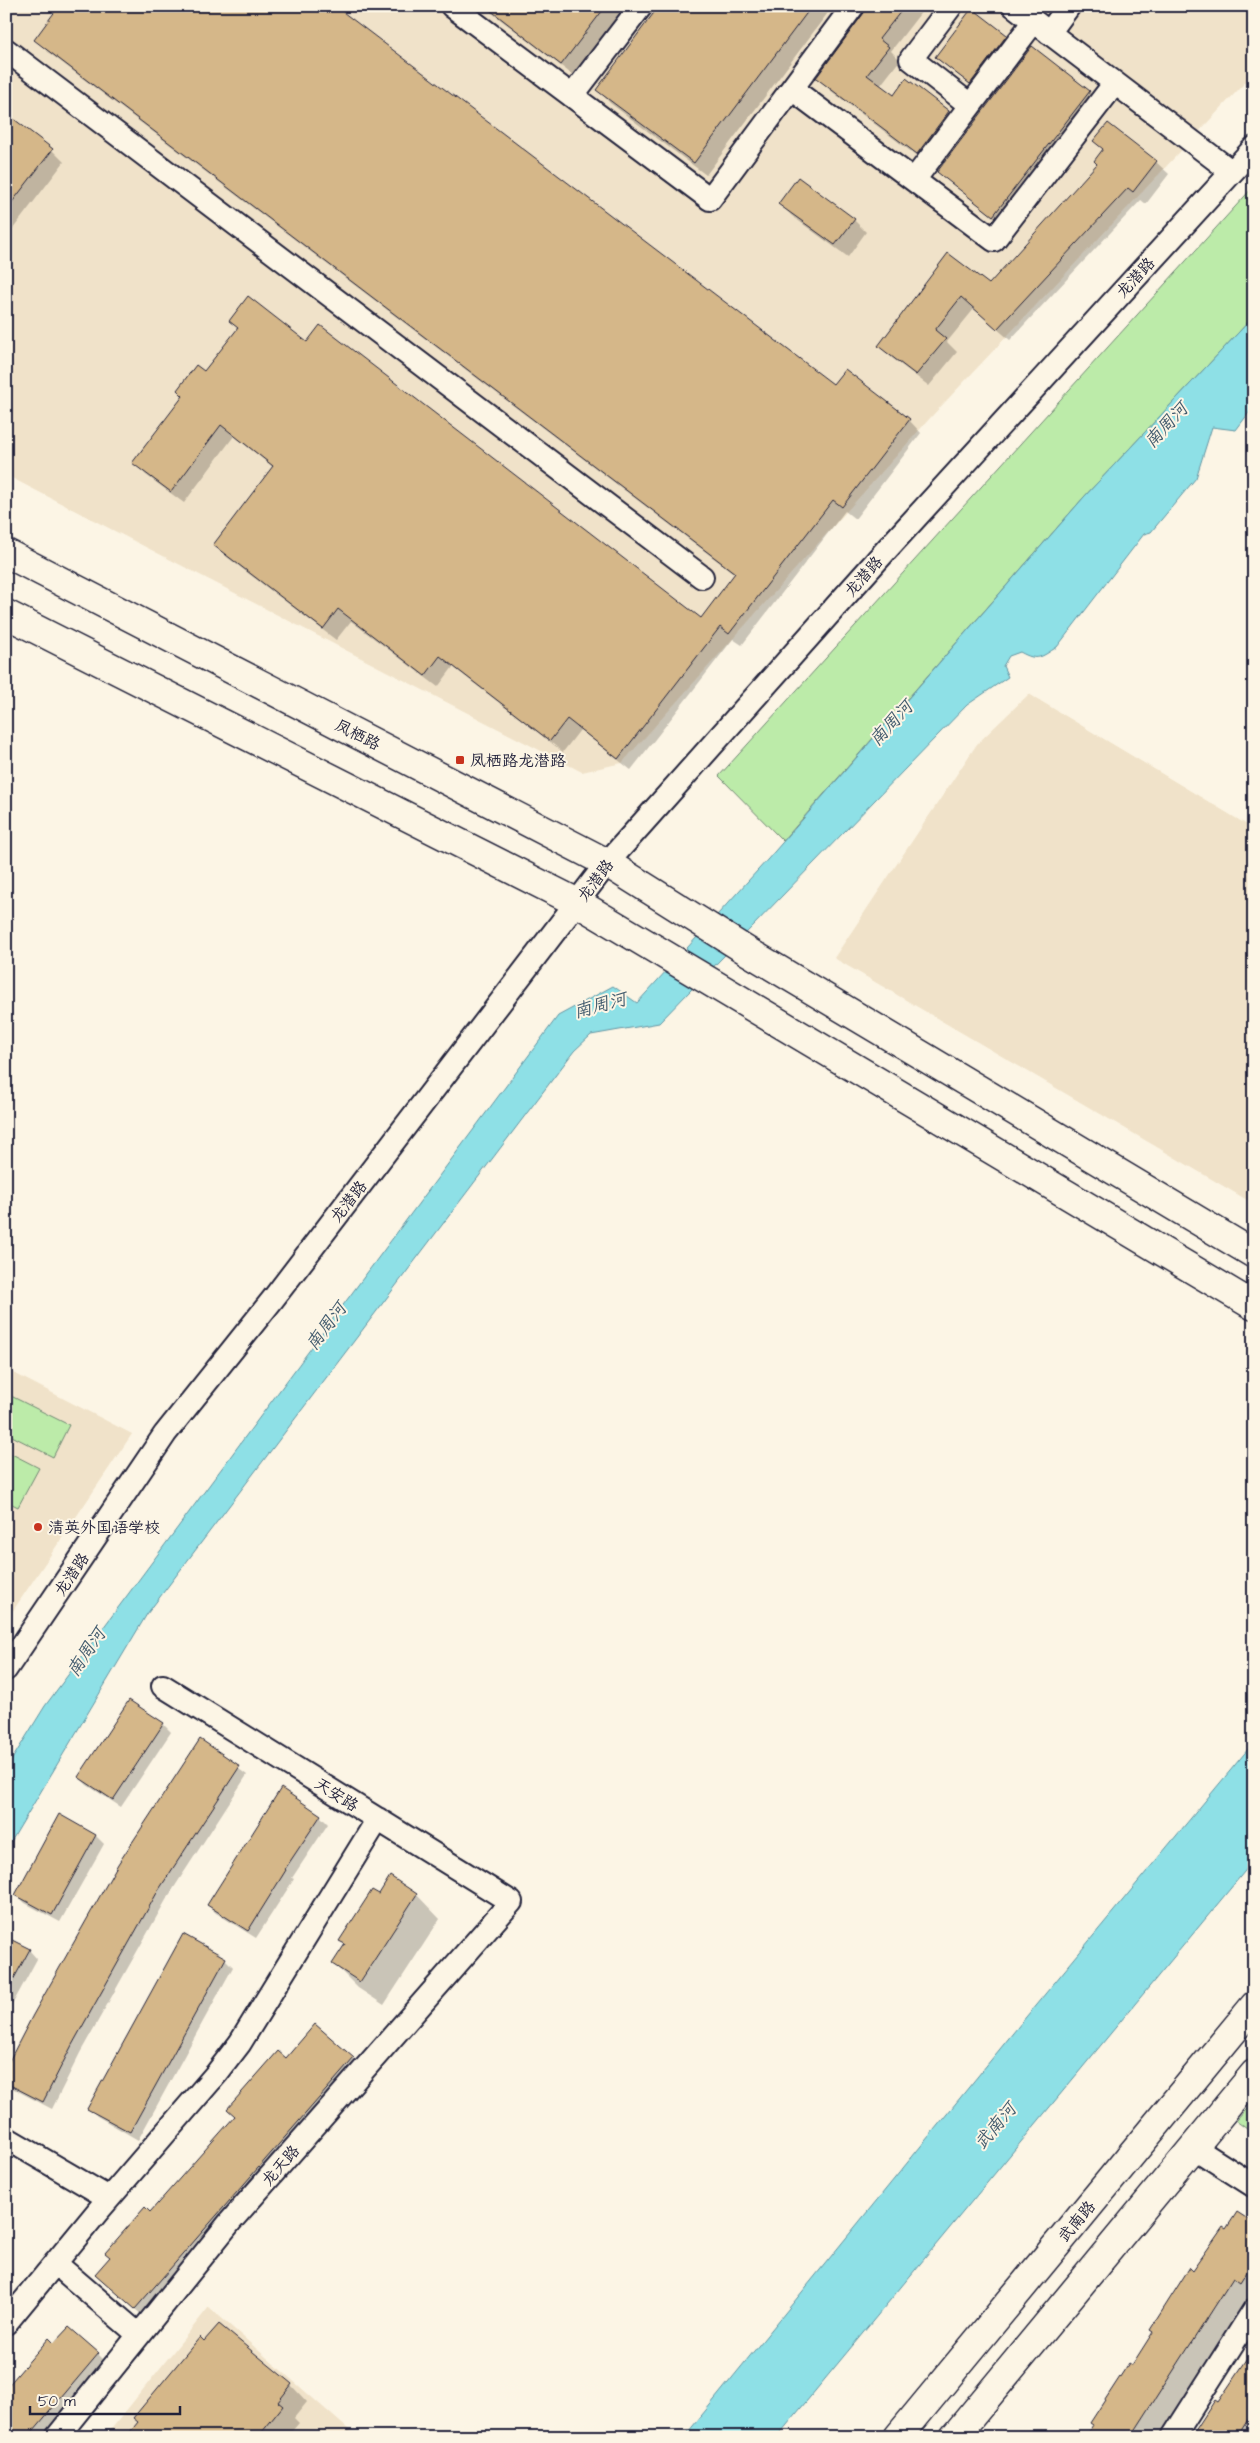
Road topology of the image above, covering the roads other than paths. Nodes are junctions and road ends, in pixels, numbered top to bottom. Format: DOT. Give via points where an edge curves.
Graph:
graph roads {
  1 [pos="452,6"];
  2 [pos="641,6"];
  3 [pos="853,6"];
  4 [pos="951,6"];
  5 [pos="1014,6"];
  6 [pos="1069,6"];
  7 [pos="1041,27"];
  8 [pos="6,50"];
  9 [pos="1115,83"];
  10 [pos="792,89"];
  11 [pos="572,96"];
  12 [pos="970,105"];
  13 [pos="1254,148"];
  14 [pos="1232,172"];
  15 [pos="914,180"];
  16 [pos="6,553"];
  17 [pos="702,577"];
  18 [pos="6,614"];
  19 [pos="607,863"];
  20 [pos="578,902"];
  21 [pos="1254,1254"];
  22 [pos="1254,1306"];
  23 [pos="6,1669"];
  24 [pos="163,1686"];
  25 [pos="378,1819"];
  26 [pos="511,1902"];
  27 [pos="1254,2006"];
  28 [pos="1254,2074"];
  29 [pos="6,2138"];
  30 [pos="1193,2147"];
  31 [pos="1254,2186"];
  32 [pos="109,2198"];
  33 [pos="55,2263"];
  34 [pos="1254,2310"];
  35 [pos="6,2323"];
  36 [pos="139,2334"];
  37 [pos="57,2437"];
  38 [pos="898,2437"];
  39 [pos="954,2437"];
  40 [pos="1173,2437"];
  1 -- 11 [label="street"];
  2 -- 11 [label="street"];
  3 -- 10 [label="street"];
  4 -- 12 [label="street" via="910,59"];
  5 -- 7 [label="street"];
  6 -- 7 [label="street"];
  7 -- 9 [label="street"];
  7 -- 12 [label="street"];
  8 -- 17 [label="street"];
  9 -- 14 [label="street"];
  9 -- 15 [label="street" via="994,240"];
  10 -- 11 [label="street" via="710,199"];
  10 -- 15 [label="street"];
  12 -- 15 [label="street"];
  13 -- 14 [label="street, 龙潜路"];
  14 -- 19 [label="street, 龙潜路" via="888,548"];
  16 -- 19 [label="main road, 凤栖路"];
  18 -- 20 [label="main road"];
  19 -- 20 [label="street, 龙潜路"];
  19 -- 21 [label="main road, 凤栖路" via="747,951"];
  20 -- 22 [label="main road"];
  20 -- 23 [label="street, 龙潜路" via="273,1299 165,1434"];
  24 -- 25 [label="street, 天安路"];
  25 -- 26 [label="street, 天安路"];
  25 -- 32 [label="street" via="240,2042"];
  26 -- 36 [label="street, 龙天路" via="230,2222"];
  27 -- 38 [label="main road, 武南路"];
  28 -- 30 [label="main road"];
  29 -- 32 [label="street"];
  30 -- 31 [label="street"];
  30 -- 39 [label="main road"];
  32 -- 33 [label="street"];
  33 -- 35 [label="street"];
  33 -- 36 [label="street"];
  34 -- 40 [label="street"];
  36 -- 37 [label="street, 龙天路"];
}
